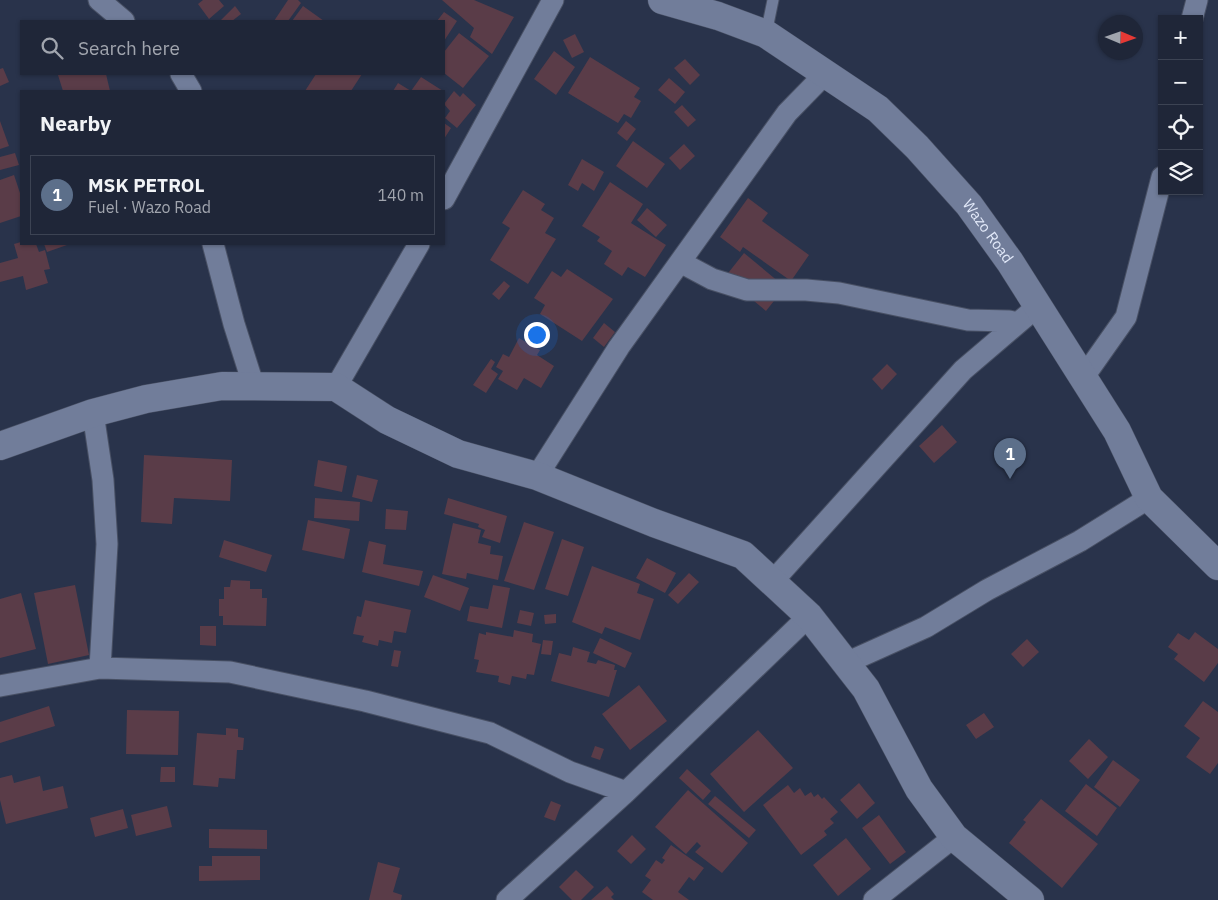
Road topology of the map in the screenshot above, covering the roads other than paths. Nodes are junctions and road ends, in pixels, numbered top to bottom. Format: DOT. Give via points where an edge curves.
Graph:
graph roads {
  1 [pos="99,0"];
  2 [pos="553,0"];
  3 [pos="662,0"];
  4 [pos="773,0"];
  5 [pos="1197,0"];
  6 [pos="1193,15"];
  7 [pos="123,20"];
  8 [pos="766,34"];
  9 [pos="825,74"];
  10 [pos="182,75"];
  11 [pos="190,90"];
  12 [pos="1158,192"];
  13 [pos="445,197"];
  14 [pos="213,245"];
  15 [pos="418,245"];
  16 [pos="682,263"];
  17 [pos="1028,314"];
  18 [pos="1083,378"];
  19 [pos="254,387"];
  20 [pos="336,387"];
  21 [pos="93,413"];
  22 [pos="1,442"];
  23 [pos="537,476"];
  24 [pos="1149,498"];
  25 [pos="1218,566"];
  26 [pos="772,582"];
  27 [pos="809,616"];
  28 [pos="846,663"];
  29 [pos="100,668"];
  30 [pos="0,686"];
  31 [pos="626,792"];
  32 [pos="954,837"];
  33 [pos="507,900"];
  34 [pos="874,900"];
  35 [pos="1030,900"];
  1 -- 7 [label="street"];
  2 -- 13 [label="street"];
  3 -- 8 [label="street, Wazo Road"];
  4 -- 8 [label="lane"];
  5 -- 6 [label="street"];
  8 -- 9 [label="street, Wazo Road"];
  9 -- 16 [label="street" via="787,113"];
  9 -- 17 [label="street, Wazo Road" via="878,109 969,205 1010,262"];
  10 -- 11 [label="street"];
  12 -- 18 [label="street" via="1126,316"];
  14 -- 19 [label="street"];
  15 -- 20 [label="street"];
  16 -- 17 [label="street" via="712,279 747,290 839,293 968,320 1009,321"];
  16 -- 23 [label="street" via="620,347"];
  17 -- 18 [label="street, Wazo Road"];
  17 -- 26 [label="street" via="963,370"];
  18 -- 24 [label="street, Wazo Road" via="1117,431"];
  19 -- 20 [label="street"];
  19 -- 21 [label="street" via="222,386 146,399"];
  20 -- 23 [label="street" via="387,420 458,454"];
  21 -- 22 [label="street"];
  21 -- 29 [label="street" via="104,480 107,544"];
  23 -- 26 [label="street" via="743,555"];
  24 -- 25 [label="street, Wazo Road"];
  24 -- 28 [label="street" via="1080,541 987,590 926,627"];
  26 -- 27 [label="street"];
  27 -- 28 [label="street"];
  27 -- 31 [label="street"];
  28 -- 32 [label="street" via="866,689 919,789"];
  29 -- 30 [label="street"];
  29 -- 31 [label="street" via="230,672 364,701 490,733 570,772"];
  31 -- 33 [label="street"];
  32 -- 34 [label="street"];
  32 -- 35 [label="street"];
}
